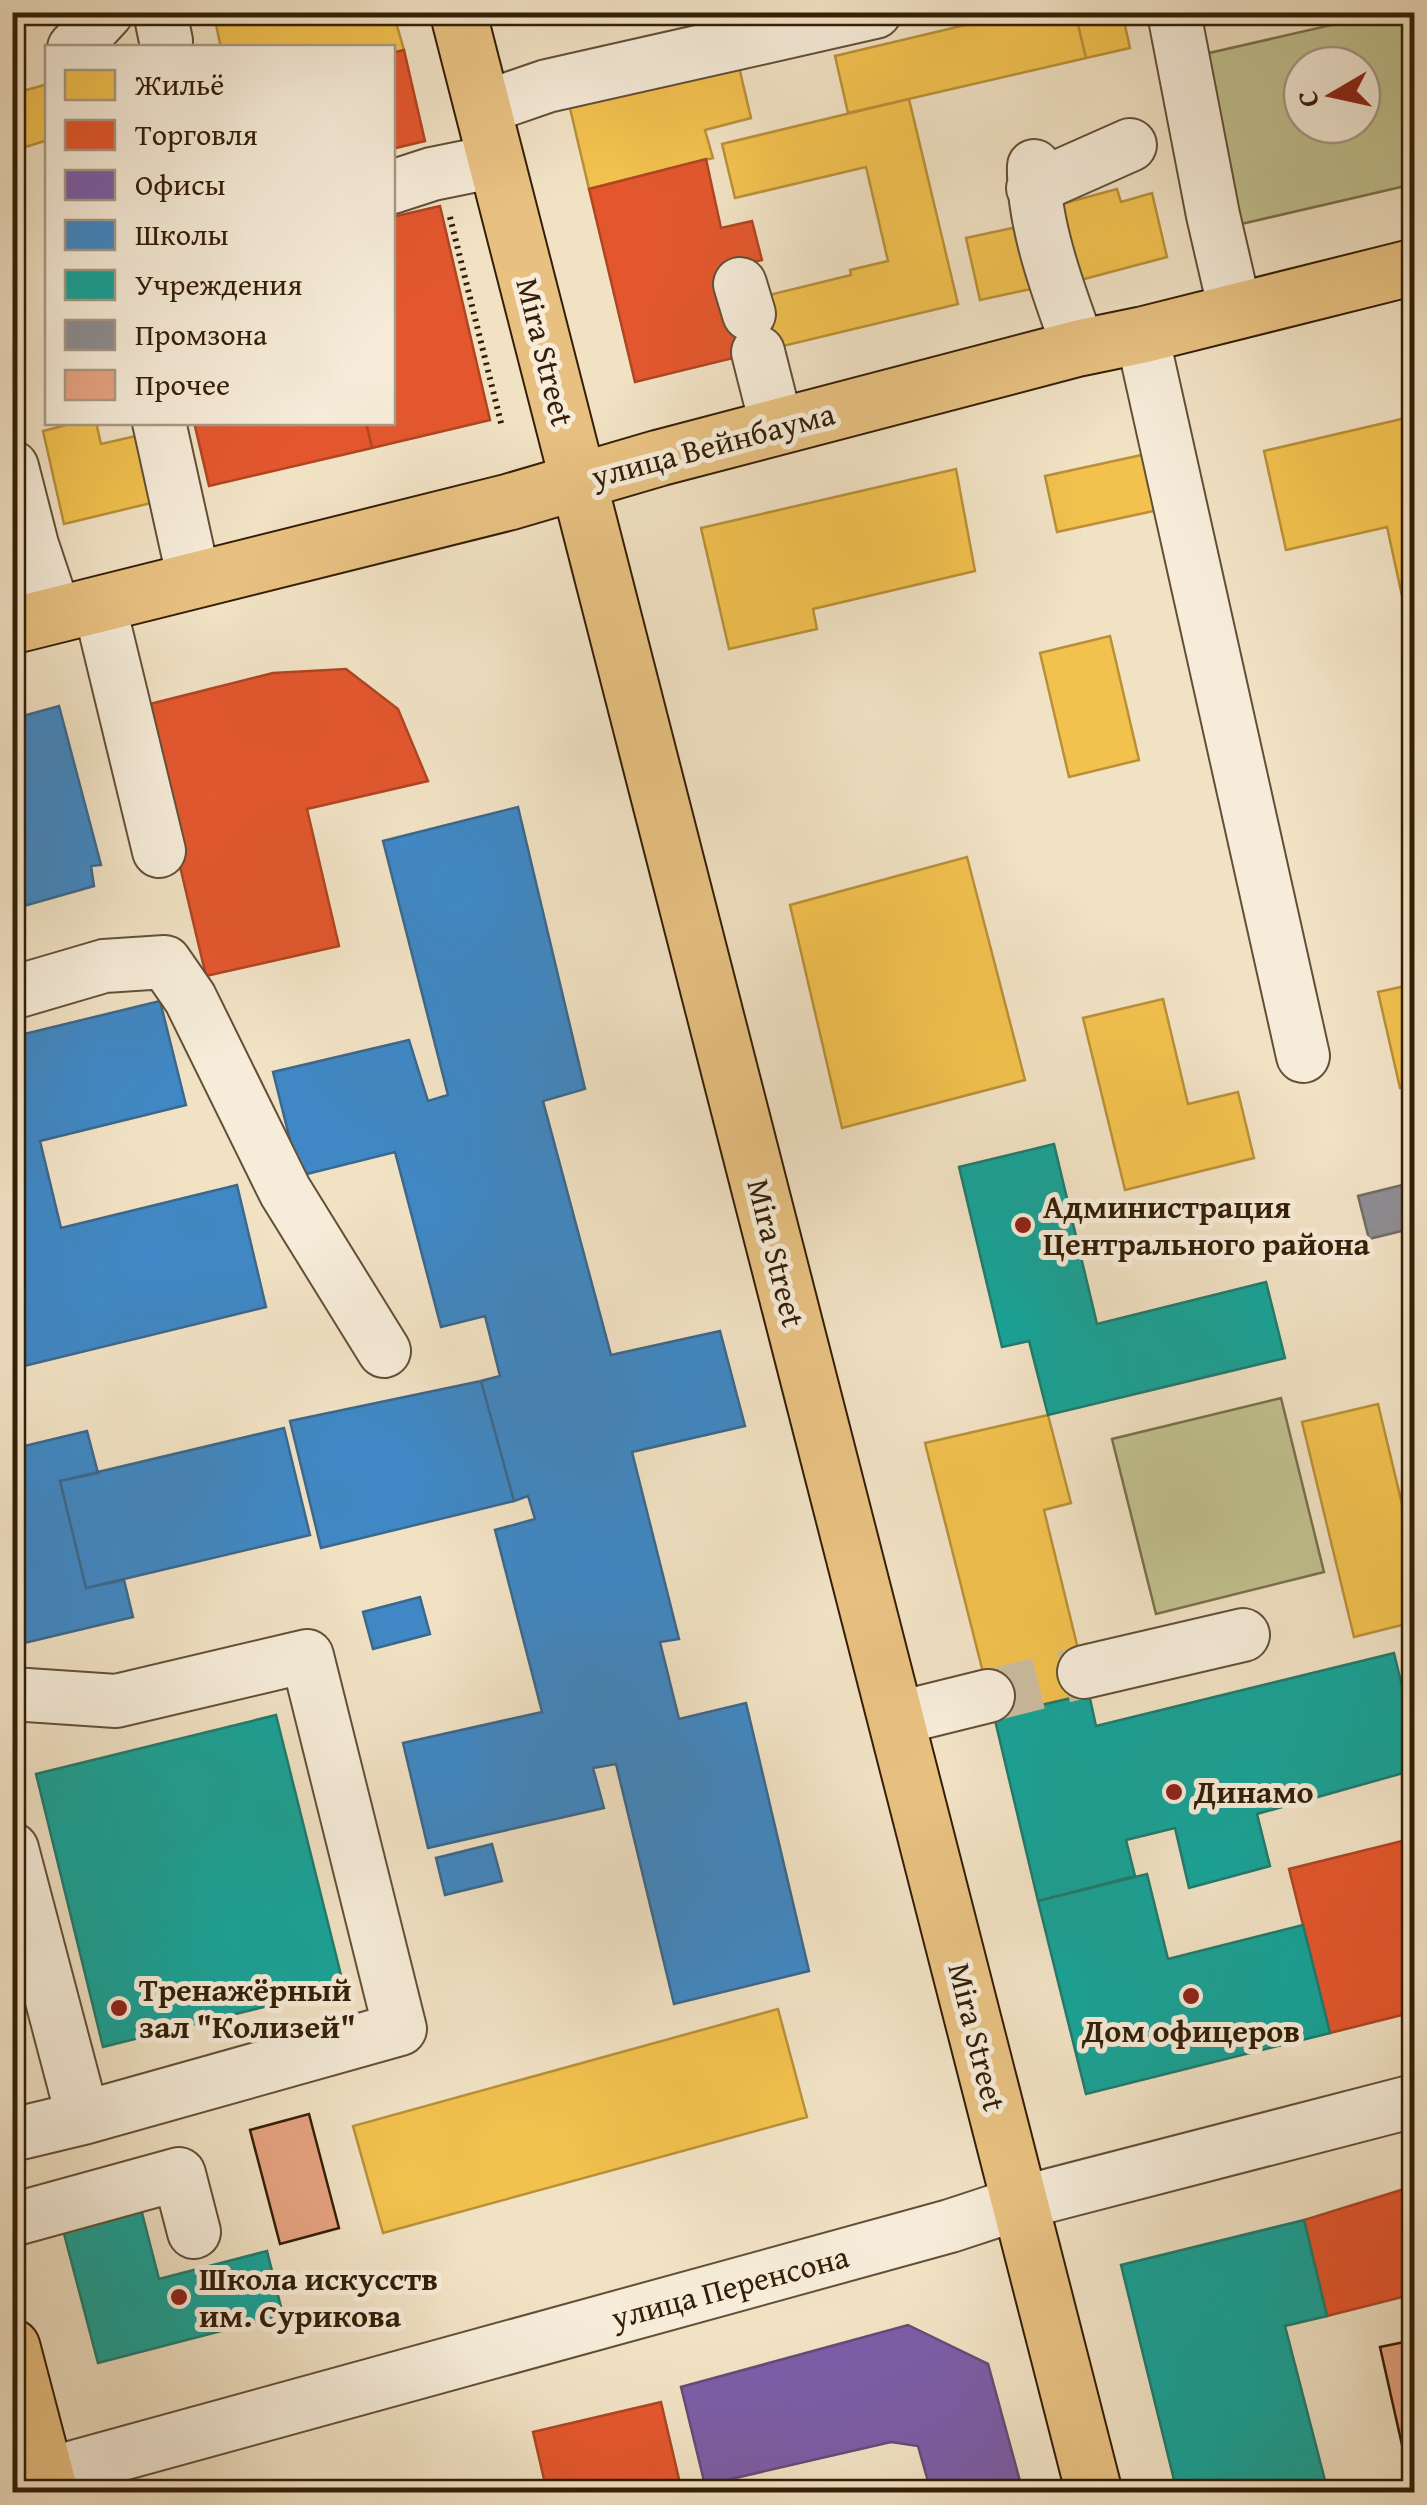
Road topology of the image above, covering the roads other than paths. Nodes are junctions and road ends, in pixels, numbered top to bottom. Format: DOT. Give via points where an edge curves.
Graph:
graph roads {
  1 [pos="108,12"];
  2 [pos="458,12"];
  3 [pos="875,12"];
  4 [pos="1177,12"];
  5 [pos="77,45"];
  6 [pos="483,108"];
  7 [pos="1130,145"];
  8 [pos="496,162"];
  9 [pos="416,180"];
  10 [pos="1414,267"];
  11 [pos="1235,310"];
  12 [pos="749,317"];
  13 [pos="1142,335"];
  14 [pos="1080,348"];
  15 [pos="160,425"];
  16 [pos="776,427"];
  17 [pos="12,467"];
  18 [pos="578,481"];
  19 [pos="194,580"];
  20 [pos="56,615"];
  21 [pos="159,851"];
  22 [pos="12,993"];
  23 [pos="1303,1056"];
  24 [pos="384,1351"];
  25 [pos="1242,1635"];
  26 [pos="1084,1672"];
  27 [pos="12,1694"];
  28 [pos="988,1696"];
  29 [pos="895,1718"];
  30 [pos="12,1849"];
  31 [pos="1414,2101"];
  32 [pos="83,2118"];
  33 [pos="12,2136"];
  34 [pos="1020,2203"];
  35 [pos="12,2220"];
  36 [pos="194,2232"];
  37 [pos="12,2347"];
  38 [pos="48,2484"];
  39 [pos="1094,2492"];
  1 -- 5 [label="street"];
  2 -- 6 [label="main road, Mira Street"];
  3 -- 6 [label="street" via="546,86"];
  4 -- 11 [label="street"];
  6 -- 8 [label="main road, Mira Street"];
  7 -- 14 [label="street" via="1034,177 1056,283"];
  8 -- 9 [label="street"];
  8 -- 18 [label="main road, Mira Street"];
  10 -- 11 [label="main road, улица Вейнбаума"];
  11 -- 13 [label="main road, улица Вейнбаума"];
  12 -- 16 [label="street"];
  13 -- 14 [label="main road, улица Вейнбаума"];
  13 -- 23 [label="street"];
  14 -- 16 [label="main road, улица Вейнбаума"];
  15 -- 19 [label="street"];
  16 -- 18 [label="main road, улица Вейнбаума"];
  17 -- 20 [label="street"];
  18 -- 19 [label="main road, улица Вейнбаума"];
  18 -- 29 [label="main road, Mira Street"];
  19 -- 20 [label="main road, улица Вейнбаума"];
  20 -- 21 [label="street"];
  22 -- 24 [label="street" via="104,966 165,962 190,998 284,1191"];
  25 -- 26 [label="street"];
  27 -- 32 [label="street" via="116,1700 308,1656 400,2029"];
  28 -- 29 [label="street"];
  29 -- 34 [label="main road, Mira Street"];
  30 -- 32 [label="street"];
  31 -- 34 [label="street, улица Перенсона"];
  32 -- 33 [label="street"];
  34 -- 38 [label="street, улица Перенсона"];
  34 -- 39 [label="main road, Mira Street"];
  35 -- 36 [label="street" via="179,2174"];
  37 -- 38 [label="main road"];
}
